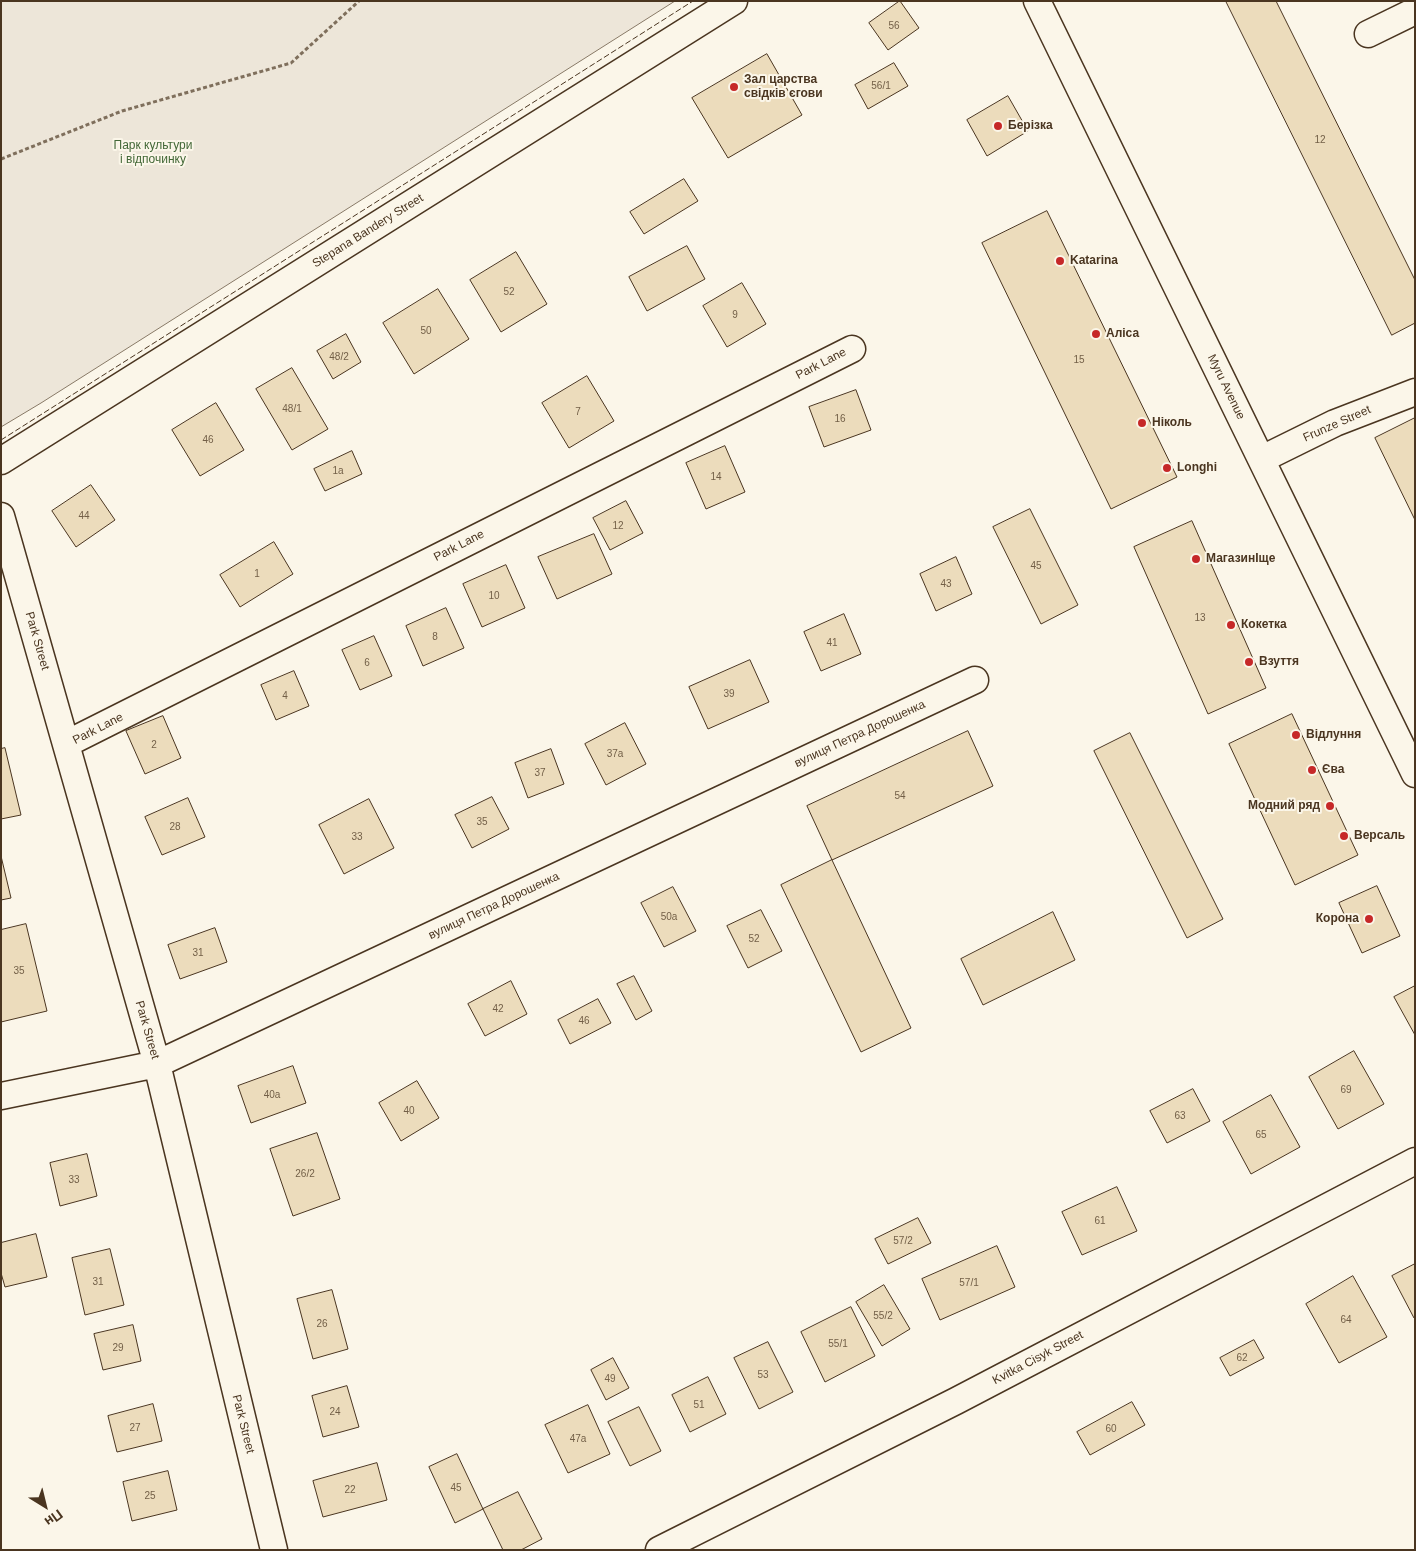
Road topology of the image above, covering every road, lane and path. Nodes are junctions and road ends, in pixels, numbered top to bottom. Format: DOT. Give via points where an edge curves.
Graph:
graph roads {
  1 [pos="359,1"];
  2 [pos="734,1"];
  3 [pos="1037,1"];
  4 [pos="1415,11"];
  5 [pos="1368,34"];
  6 [pos="1,159"];
  7 [pos="852,348"];
  8 [pos="1415,392"];
  9 [pos="1262,459"];
  10 [pos="1,461"];
  11 [pos="1,516"];
  12 [pos="975,680"];
  13 [pos="66,744"];
  14 [pos="1415,774"];
  15 [pos="157,1064"];
  16 [pos="1,1096"];
  17 [pos="1415,1162"];
  18 [pos="274,1550"];
  19 [pos="659,1550"];
  1 -- 6 [label="path" via="291,63 122,111"];
  2 -- 10 [label="street, Stepana Bandery Street"];
  3 -- 9 [label="street, Myru Avenue"];
  4 -- 5 [label="street"];
  7 -- 13 [label="street, Park Lane"];
  8 -- 9 [label="street, Frunze Street" via="1335,423"];
  9 -- 14 [label="street, Myru Avenue"];
  11 -- 13 [label="street, Park Street"];
  12 -- 15 [label="street, вулиця Петра Дорошенка"];
  13 -- 15 [label="street, Park Street"];
  15 -- 16 [label="street, вулиця Петра Дорошенка"];
  15 -- 18 [label="street, Park Street"];
  17 -- 19 [label="street, Kvitka Cisyk Street" via="956,1401"];
}
